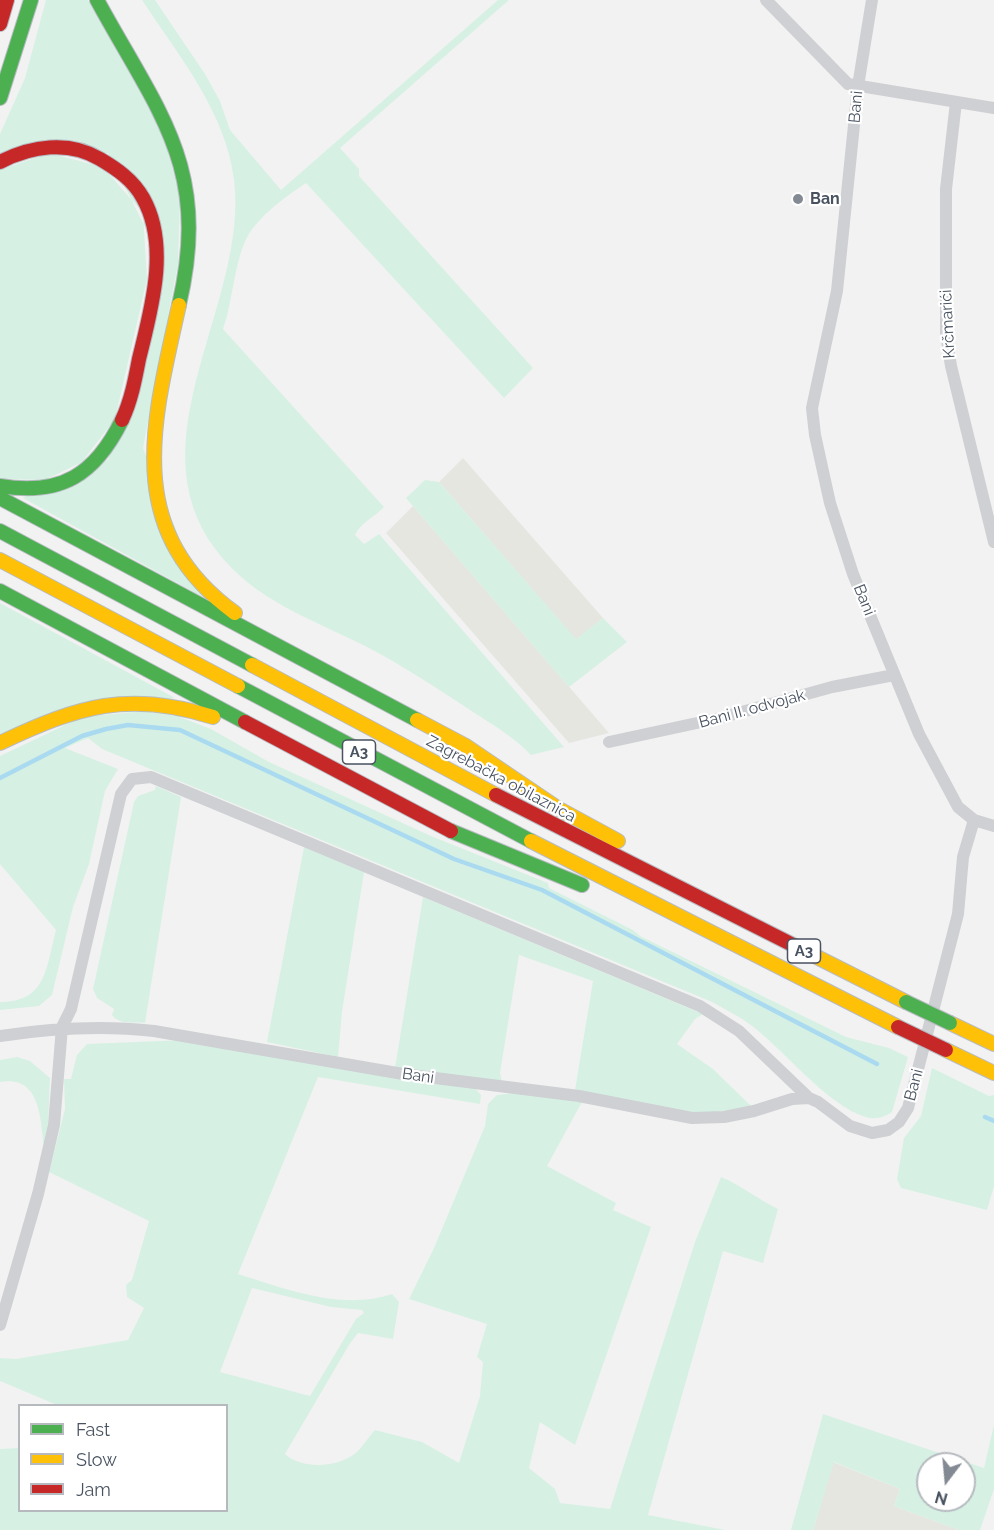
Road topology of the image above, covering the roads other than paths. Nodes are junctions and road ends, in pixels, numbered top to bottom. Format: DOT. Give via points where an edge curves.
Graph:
graph roads {
  1 [pos="8,0"];
  2 [pos="31,0"];
  3 [pos="97,0"];
  4 [pos="766,0"];
  5 [pos="872,0"];
  6 [pos="0,24"];
  7 [pos="858,86"];
  8 [pos="0,98"];
  9 [pos="956,102"];
  10 [pos="994,108"];
  11 [pos="0,162"];
  12 [pos="0,486"];
  13 [pos="0,498"];
  14 [pos="0,531"];
  15 [pos="994,542"];
  16 [pos="0,560"];
  17 [pos="0,591"];
  18 [pos="894,675"];
  19 [pos="342,681"];
  20 [pos="609,742"];
  21 [pos="0,743"];
  22 [pos="284,745"];
  23 [pos="974,819"];
  24 [pos="994,826"];
  25 [pos="598,894"];
  26 [pos="702,900"];
  27 [pos="671,928"];
  28 [pos="720,939"];
  29 [pos="62,1027"];
  30 [pos="0,1036"];
  31 [pos="994,1044"];
  32 [pos="994,1073"];
  33 [pos="809,1098"];
  34 [pos="0,1325"];
  1 -- 6 [label="highway"];
  2 -- 8 [label="highway"];
  3 -- 19 [label="highway" via="172,130 189,205 186,265 152,430 158,505 175,547 206,588 252,625 327,663"];
  4 -- 7 [label="street" via="848,84"];
  5 -- 7 [label="street, Bani"];
  7 -- 9 [label="street"];
  7 -- 18 [label="street, Bani" via="837,291 812,408 830,503 853,574"];
  9 -- 10 [label="street"];
  9 -- 15 [label="street, Krčmarići" via="946,189 946,334"];
  11 -- 12 [label="highway" via="31,149 58,147 87,152 111,164 131,181 148,205 157,261 132,393 110,447 90,468 56,485 36,490"];
  13 -- 19 [label="highway"];
  14 -- 26 [label="highway, Zagrebačka obilaznica / A3"];
  16 -- 28 [label="highway, A3"];
  17 -- 22 [label="highway"];
  18 -- 20 [label="street, Bani II. odvojak"];
  18 -- 23 [label="street, Bani" via="954,802"];
  19 -- 26 [label="highway" via="466,746 559,809 669,867"];
  21 -- 22 [label="highway" via="51,718 87,706 143,701 209,715"];
  22 -- 25 [label="highway" via="461,837 538,864"];
  23 -- 24 [label="street"];
  23 -- 33 [label="street, Bani" via="963,857 958,914 908,1108 893,1126 873,1133 850,1126"];
  26 -- 31 [label="highway, Zagrebačka obilaznica / A3, bridge"];
  27 -- 28 [label="highway"];
  28 -- 32 [label="highway, A3, bridge"];
  29 -- 30 [label="street, Bani"];
  29 -- 33 [label="street, Bani" via="114,1026 196,1037 403,1074 579,1096 692,1118 724,1117"];
  29 -- 33 [label="street" via="72,1009 121,794 132,779 151,777 700,1006 739,1031"];
  29 -- 34 [label="street" via="54,1125"];
}
